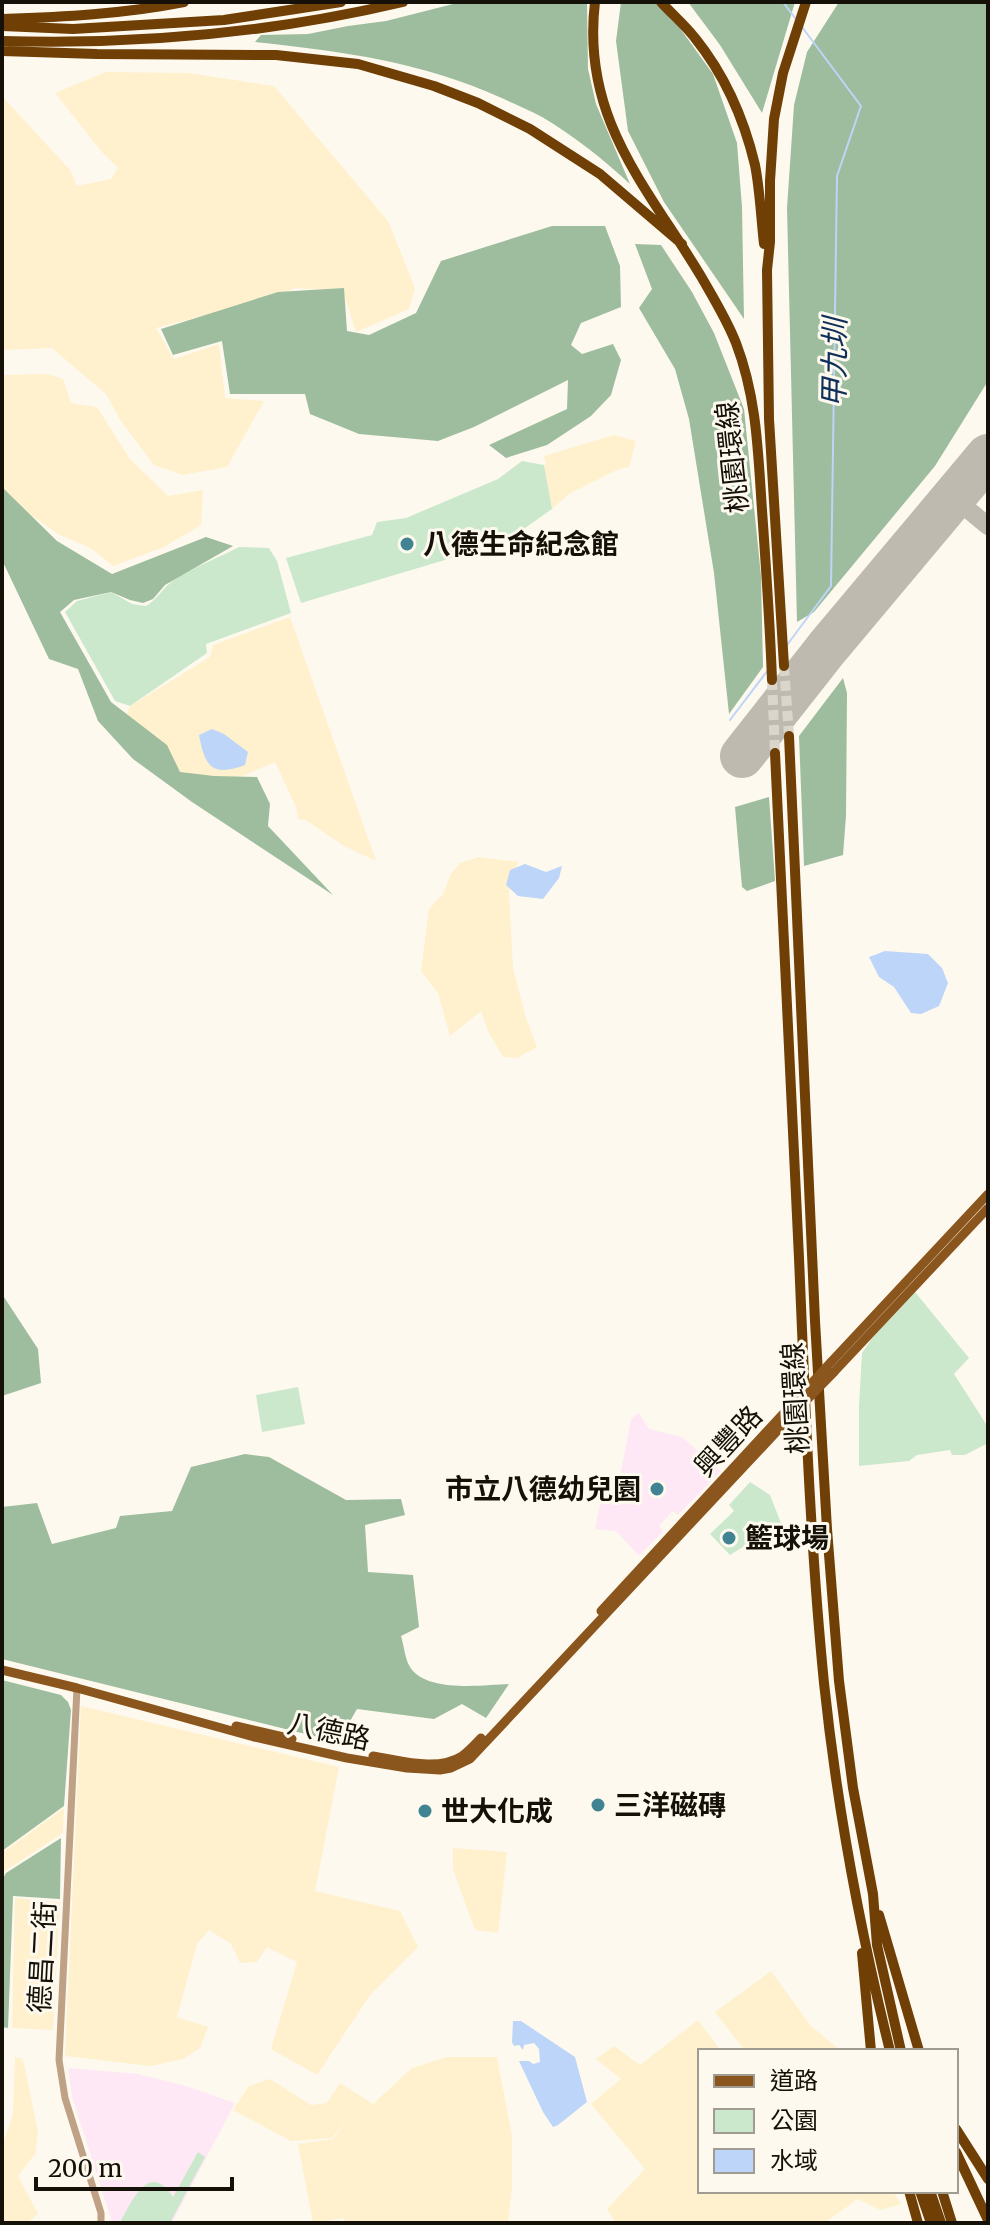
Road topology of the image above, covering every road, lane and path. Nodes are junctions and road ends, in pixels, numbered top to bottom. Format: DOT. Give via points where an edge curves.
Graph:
graph roads {
  1 [pos="184,2"];
  2 [pos="341,2"];
  3 [pos="403,2"];
  4 [pos="595,2"];
  5 [pos="661,2"];
  6 [pos="806,2"];
  7 [pos="2,19"];
  8 [pos="2,26"];
  9 [pos="2,41"];
  10 [pos="2,51"];
  11 [pos="682,244"];
  12 [pos="767,270"];
  13 [pos="784,666"];
  14 [pos="772,670"];
  15 [pos="789,736"];
  16 [pos="775,753"];
  17 [pos="988,1194"];
  18 [pos="988,1208"];
  19 [pos="832,1367"];
  20 [pos="2,1670"];
  21 [pos="538,1682"];
  22 [pos="77,1688"];
  23 [pos="873,1894"];
  24 [pos="859,1919"];
  25 [pos="867,2004"];
  26 [pos="871,2049"];
  27 [pos="878,2049"];
  28 [pos="890,2049"];
  29 [pos="901,2049"];
  30 [pos="919,2049"];
  31 [pos="958,2132"];
  32 [pos="958,2157"];
  33 [pos="988,2179"];
  34 [pos="910,2193"];
  35 [pos="921,2193"];
  36 [pos="931,2193"];
  37 [pos="943,2193"];
  38 [pos="988,2220"];
  39 [pos="101,2223"];
  40 [pos="918,2223"];
  41 [pos="931,2223"];
  42 [pos="941,2223"];
  43 [pos="952,2223"];
  1 -- 7 [label="highway" via="93,16"];
  2 -- 8 [label="highway" via="224,20 73,29"];
  3 -- 9 [label="highway" via="227,33 73,43"];
  4 -- 11 [label="highway, 桃園環線" via="599,87 611,127"];
  5 -- 12 [label="highway" via="694,37 732,96 755,166"];
  6 -- 12 [label="highway" via="774,119"];
  10 -- 11 [label="highway" via="276,55 358,64 434,86 530,129 600,174"];
  11 -- 14 [label="highway, 桃園環線" via="736,342 752,396"];
  12 -- 13 [label="highway, 桃園環線" via="769,419"];
  15 -- 23 [label="highway, 桃園環線" via="827,1529 839,1681"];
  16 -- 24 [label="highway, 桃園環線" via="824,1683"];
  17 -- 19 [label="main road, 興豐路"];
  18 -- 19 [label="main road, 興豐路"];
  19 -- 21 [label="main road, 興豐路, bridge"];
  20 -- 22 [label="main road, 八德路"];
  21 -- 22 [label="main road, 八德路" via="470,1759 440,1770 347,1758"];
  22 -- 39 [label="street, 德昌二街" via="59,2060"];
  23 -- 29 [label="highway, 桃園環線" via="877,1945"];
  23 -- 30 [label="highway"];
  24 -- 25 [label="highway"];
  24 -- 28 [label="highway, 桃園環線"];
  25 -- 26 [label="highway"];
  25 -- 27 [label="highway"];
  31 -- 33 [label="highway"];
  32 -- 38 [label="highway"];
  34 -- 40 [label="highway"];
  35 -- 41 [label="highway"];
  36 -- 42 [label="highway"];
  37 -- 43 [label="highway"];
}
